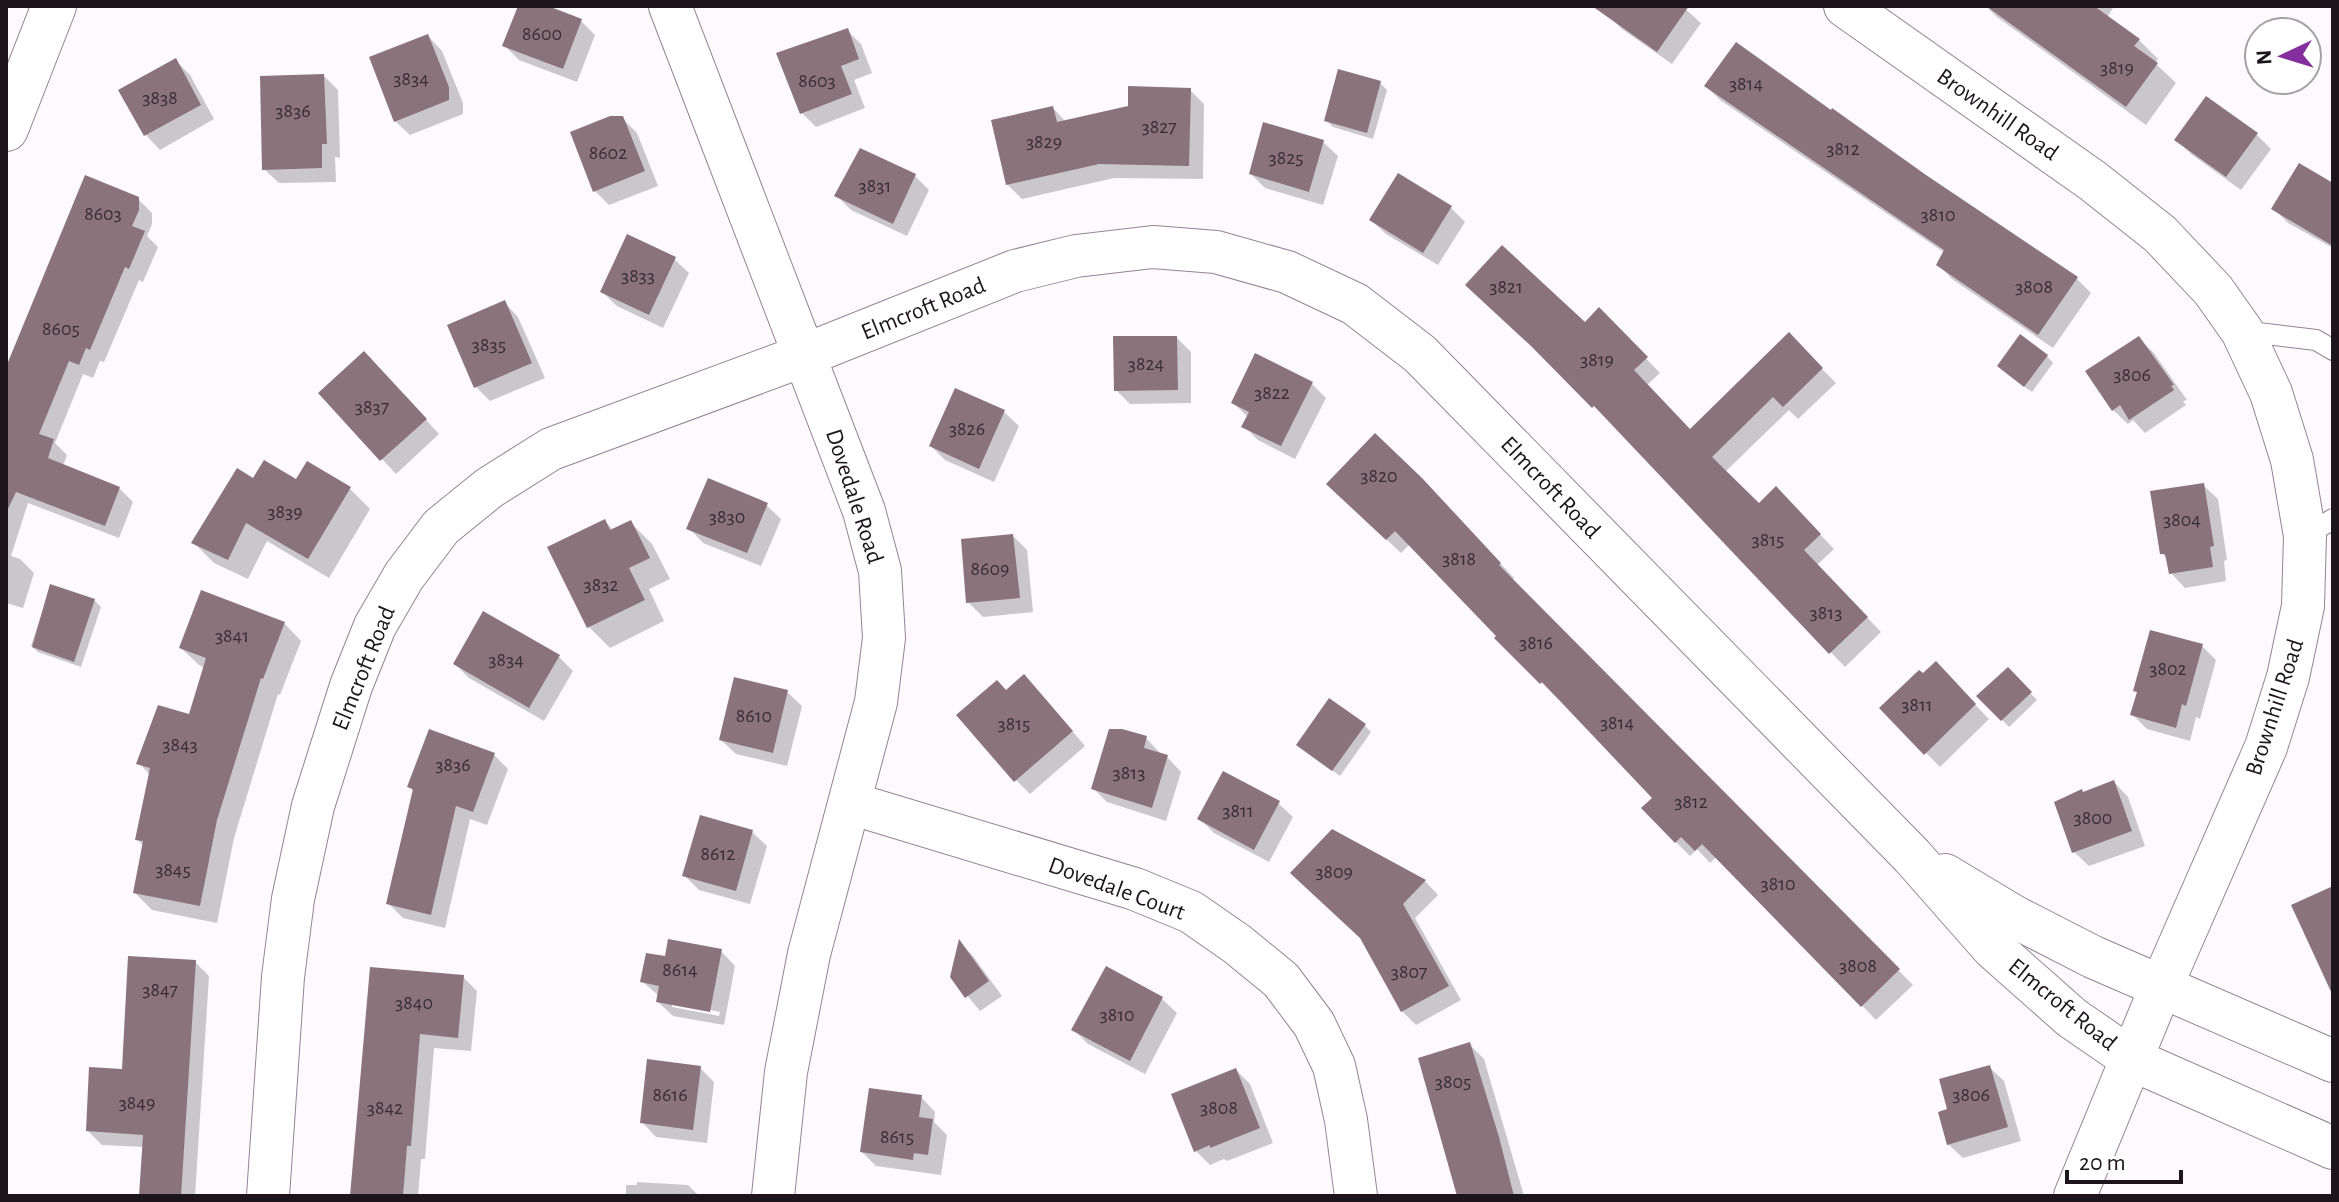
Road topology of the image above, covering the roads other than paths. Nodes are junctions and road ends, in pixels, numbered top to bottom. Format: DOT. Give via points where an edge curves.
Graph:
graph roads {
  1 [pos="54,6"];
  2 [pos="670,6"];
  3 [pos="1845,6"];
  4 [pos="6,129"];
  5 [pos="2242,331"];
  6 [pos="2333,350"];
  7 [pos="805,355"];
  8 [pos="2319,527"];
  9 [pos="850,803"];
  10 [pos="1912,856"];
  11 [pos="2161,987"];
  12 [pos="2133,1060"];
  13 [pos="2333,1061"];
  14 [pos="2333,1148"];
  15 [pos="268,1196"];
  16 [pos="773,1196"];
  17 [pos="1356,1196"];
  18 [pos="2075,1196"];
  1 -- 4 [label="street"];
  2 -- 7 [label="street, Dovedale Road"];
  3 -- 5 [label="street, Brownhill Road" via="2160,234 2213,290"];
  5 -- 6 [label="lane" via="2316,340"];
  5 -- 8 [label="street, Brownhill Road" via="2271,393"];
  7 -- 9 [label="street, Dovedale Road" via="864,511 880,571 884,638 876,702"];
  7 -- 10 [label="street, Elmcroft Road" via="1015,271 1076,256 1153,247 1216,252 1287,272 1355,304 1420,354"];
  7 -- 15 [label="street, Elmcroft Road" via="551,449 489,488 441,527 404,576 375,626 351,686 313,806 283,977"];
  8 -- 11 [label="street, Brownhill Road" via="2284,691 2266,747"];
  9 -- 16 [label="street, Dovedale Road" via="809,954 786,1072"];
  9 -- 17 [label="street, Dovedale Court" via="1135,889 1191,912 1237,944 1281,980 1321,1038 1334,1066 1346,1120"];
  10 -- 11 [label="street, Elmcroft Road" via="2015,917"];
  10 -- 12 [label="street, Elmcroft Road" via="1993,948 2072,1018"];
  11 -- 12 [label="street, Brownhill Road"];
  11 -- 13 [label="street, Elmcroft Road"];
  12 -- 14 [label="street, Elmcroft Road"];
  12 -- 18 [label="street, Brownhill Road"];
}
